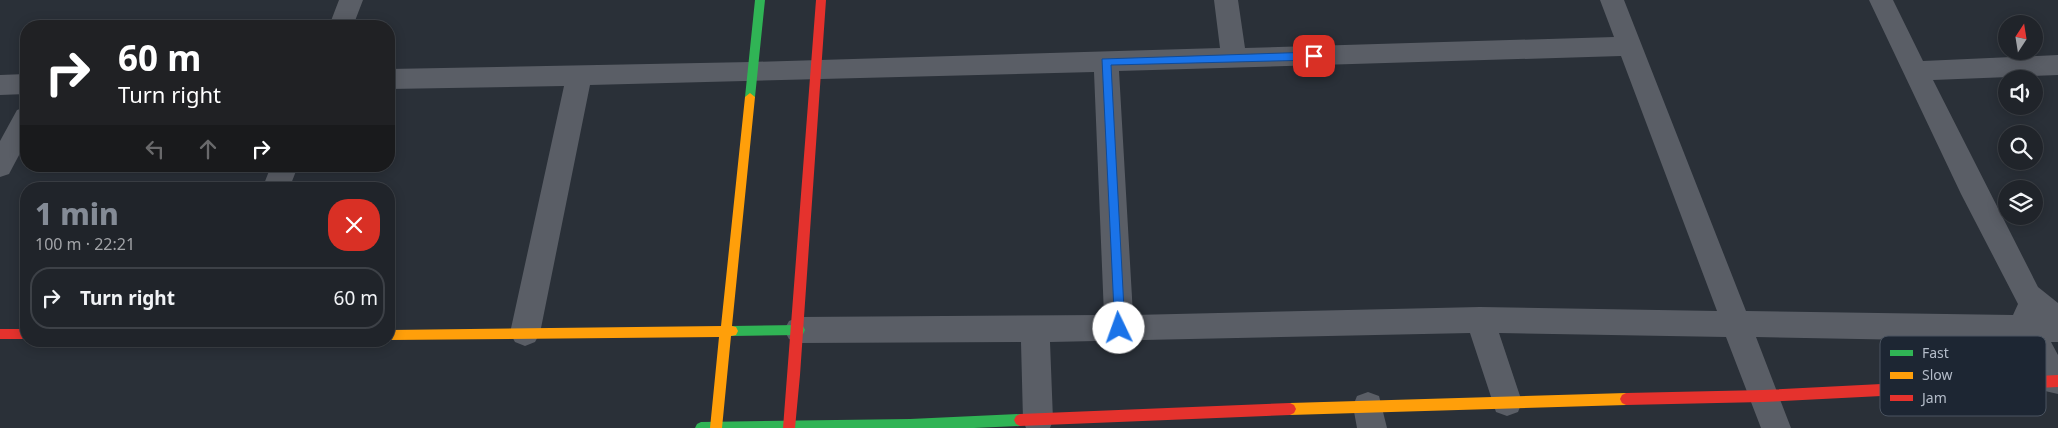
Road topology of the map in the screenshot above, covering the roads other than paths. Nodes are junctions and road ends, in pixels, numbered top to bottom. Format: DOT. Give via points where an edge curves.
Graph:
graph roads {
  1 [pos="351,0"];
  2 [pos="760,0"];
  3 [pos="821,0"];
  4 [pos="1226,0"];
  5 [pos="1612,0"];
  6 [pos="1881,0"];
  7 [pos="343,20"];
  8 [pos="1630,46"];
  9 [pos="1234,58"];
  10 [pos="1106,62"];
  11 [pos="2058,65"];
  12 [pos="814,70"];
  13 [pos="1917,71"];
  14 [pos="751,72"];
  15 [pos="578,76"];
  16 [pos="395,79"];
  17 [pos="20,84"];
  18 [pos="0,85"];
  19 [pos="20,128"];
  20 [pos="0,166"];
  21 [pos="2028,296"];
  22 [pos="1480,320"];
  23 [pos="2058,321"];
  24 [pos="1734,323"];
  25 [pos="2028,327"];
  26 [pos="1035,328"];
  27 [pos="1119,328"];
  28 [pos="2058,329"];
  29 [pos="799,330"];
  30 [pos="726,331"];
  31 [pos="525,333"];
  32 [pos="0,334"];
  33 [pos="20,334"];
  34 [pos="395,335"];
  35 [pos="2033,336"];
  36 [pos="2046,361"];
  37 [pos="2057,382"];
  38 [pos="1880,390"];
  39 [pos="1763,396"];
  40 [pos="1507,402"];
  41 [pos="1370,417"];
  42 [pos="1038,420"];
  43 [pos="790,427"];
  44 [pos="701,428"];
  45 [pos="716,428"];
  46 [pos="1776,428"];
  1 -- 7 [label="street"];
  2 -- 14 [label="street"];
  3 -- 12 [label="street"];
  4 -- 9 [label="street"];
  5 -- 8 [label="street"];
  6 -- 13 [label="street"];
  8 -- 9 [label="street"];
  8 -- 24 [label="street"];
  9 -- 10 [label="street"];
  10 -- 12 [label="street"];
  10 -- 27 [label="street"];
  11 -- 13 [label="street"];
  12 -- 14 [label="street"];
  12 -- 29 [label="street"];
  13 -- 21 [label="street"];
  14 -- 15 [label="street"];
  14 -- 30 [label="street"];
  15 -- 16 [label="street"];
  15 -- 31 [label="street"];
  17 -- 18 [label="street"];
  19 -- 20 [label="street"];
  21 -- 23 [label="street"];
  21 -- 25 [label="street"];
  22 -- 24 [label="street"];
  22 -- 27 [label="street"];
  22 -- 40 [label="street"];
  24 -- 25 [label="street"];
  24 -- 39 [label="street"];
  25 -- 28 [label="street"];
  25 -- 35 [label="street"];
  26 -- 27 [label="street"];
  26 -- 29 [label="street"];
  26 -- 42 [label="street"];
  29 -- 30 [label="street"];
  29 -- 43 [label="street"];
  30 -- 31 [label="street"];
  30 -- 45 [label="street"];
  31 -- 34 [label="street"];
  32 -- 33 [label="street"];
  36 -- 37 [label="street"];
  38 -- 39 [label="street"];
  39 -- 40 [label="street"];
  39 -- 46 [label="street"];
  40 -- 41 [label="street"];
  41 -- 42 [label="street"];
  42 -- 43 [label="street"];
  43 -- 45 [label="street"];
  44 -- 45 [label="street"];
}
